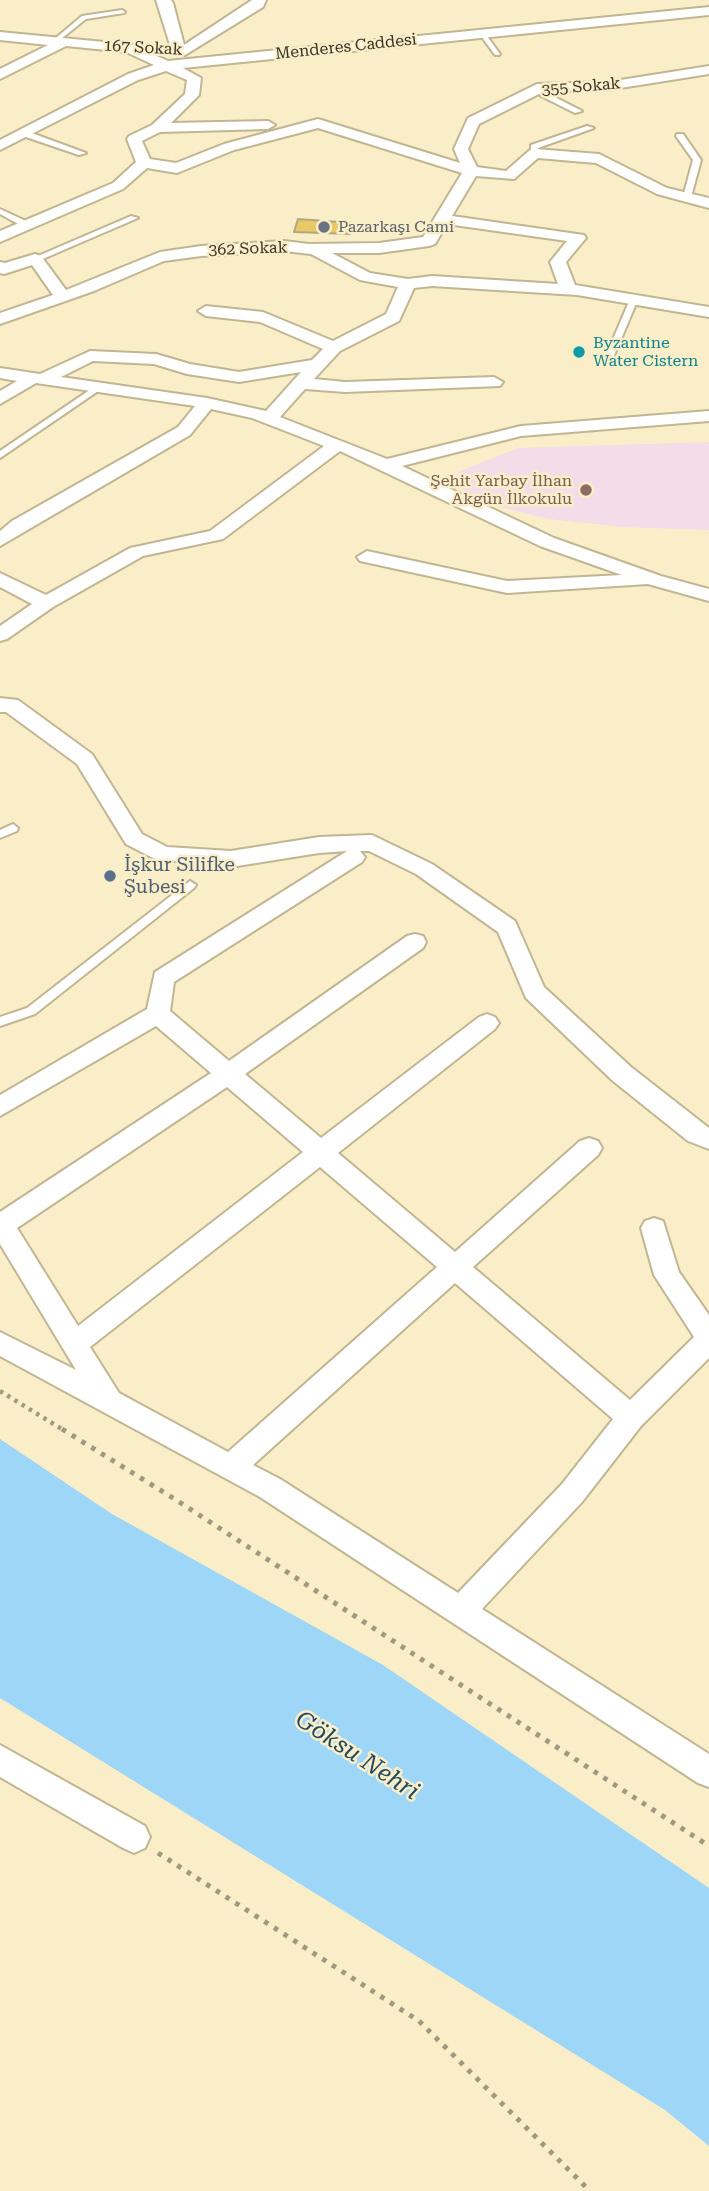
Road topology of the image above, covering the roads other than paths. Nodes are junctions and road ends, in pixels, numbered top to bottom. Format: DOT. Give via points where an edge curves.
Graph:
graph roads {
  1 [pos="163,0"];
  2 [pos="259,0"];
  3 [pos="650,3"];
  4 [pos="709,10"];
  5 [pos="122,12"];
  6 [pos="664,15"];
  7 [pos="482,33"];
  8 [pos="0,36"];
  9 [pos="58,42"];
  10 [pos="130,49"];
  11 [pos="182,51"];
  12 [pos="286,53"];
  13 [pos="497,54"];
  14 [pos="169,65"];
  15 [pos="708,71"];
  16 [pos="0,75"];
  17 [pos="542,88"];
  18 [pos="579,111"];
  19 [pos="317,123"];
  20 [pos="157,128"];
  21 [pos="590,128"];
  22 [pos="23,133"];
  23 [pos="680,136"];
  24 [pos="0,146"];
  25 [pos="82,153"];
  26 [pos="535,153"];
  27 [pos="144,163"];
  28 [pos="471,171"];
  29 [pos="687,197"];
  30 [pos="709,202"];
  31 [pos="0,211"];
  32 [pos="134,218"];
  33 [pos="442,219"];
  34 [pos="25,223"];
  35 [pos="0,237"];
  36 [pos="300,248"];
  37 [pos="35,259"];
  38 [pos="0,267"];
  39 [pos="408,284"];
  40 [pos="568,289"];
  41 [pos="63,297"];
  42 [pos="634,299"];
  43 [pos="206,311"];
  44 [pos="709,312"];
  45 [pos="0,318"];
  46 [pos="334,347"];
  47 [pos="609,358"];
  48 [pos="316,365"];
  49 [pos="0,373"];
  50 [pos="39,378"];
  51 [pos="494,382"];
  52 [pos="301,383"];
  53 [pos="100,387"];
  54 [pos="0,399"];
  55 [pos="207,403"];
  56 [pos="709,416"];
  57 [pos="269,418"];
  58 [pos="338,444"];
  59 [pos="0,455"];
  60 [pos="385,465"];
  61 [pos="0,540"];
  62 [pos="366,557"];
  63 [pos="0,579"];
  64 [pos="654,580"];
  65 [pos="709,594"];
  66 [pos="46,603"];
  67 [pos="0,635"];
  68 [pos="0,705"];
  69 [pos="13,828"];
  70 [pos="0,834"];
  71 [pos="354,857"];
  72 [pos="190,885"];
  73 [pos="415,942"];
  74 [pos="158,1014"];
  75 [pos="0,1022"];
  76 [pos="487,1023"];
  77 [pos="228,1074"];
  78 [pos="0,1107"];
  79 [pos="709,1139"];
  80 [pos="589,1148"];
  81 [pos="320,1153"];
  82 [pos="1,1224"];
  83 [pos="654,1228"];
  84 [pos="454,1268"];
  85 [pos="709,1338"];
  86 [pos="0,1343"];
  87 [pos="74,1344"];
  88 [pos="109,1402"];
  89 [pos="631,1417"];
  90 [pos="231,1467"];
  91 [pos="460,1611"];
  92 [pos="0,1760"];
  93 [pos="709,1772"];
  94 [pos="134,1837"];
  1 -- 11 [label="street"];
  2 -- 11 [label="street"];
  3 -- 6 [label="street"];
  4 -- 6 [label="street, Menderes Caddesi"];
  5 -- 9 [label="lane" via="84,17"];
  6 -- 7 [label="street, Menderes Caddesi"];
  7 -- 12 [label="street, Menderes Caddesi"];
  7 -- 13 [label="lane"];
  8 -- 9 [label="street, 167 Sokak"];
  9 -- 10 [label="street, 167 Sokak"];
  9 -- 16 [label="street"];
  10 -- 11 [label="street, 167 Sokak"];
  10 -- 14 [label="street"];
  11 -- 12 [label="street, 167 Sokak"];
  12 -- 14 [label="street, Menderes Caddesi"];
  14 -- 20 [label="street" via="194,78 191,95"];
  14 -- 22 [label="street, Menderes Caddesi" via="133,77"];
  15 -- 17 [label="street, 355 Sokak" via="608,86"];
  17 -- 18 [label="lane" via="544,94"];
  17 -- 28 [label="street, 355 Sokak" via="473,121 461,149"];
  19 -- 20 [label="street"];
  19 -- 27 [label="street" via="229,147 177,168"];
  19 -- 28 [label="street"];
  20 -- 27 [label="street" via="134,139"];
  21 -- 26 [label="lane" via="534,147"];
  22 -- 24 [label="street, Menderes Caddesi"];
  22 -- 25 [label="lane"];
  23 -- 29 [label="lane" via="697,160"];
  26 -- 28 [label="street" via="509,176"];
  26 -- 29 [label="street" via="600,159 662,191"];
  27 -- 34 [label="street" via="118,186"];
  28 -- 33 [label="street"];
  29 -- 30 [label="street"];
  31 -- 34 [label="lane"];
  32 -- 37 [label="lane"];
  33 -- 36 [label="street" via="429,241 379,248"];
  33 -- 40 [label="street" via="578,238 558,261"];
  34 -- 35 [label="street"];
  36 -- 39 [label="street, 362 Sokak" via="315,250 366,277"];
  36 -- 41 [label="street, 362 Sokak" via="214,250 160,257"];
  37 -- 38 [label="street"];
  37 -- 41 [label="street"];
  39 -- 40 [label="street, 362 Sokak" via="432,281"];
  39 -- 46 [label="street" via="393,317"];
  40 -- 42 [label="street, 362 Sokak"];
  41 -- 45 [label="street, 362 Sokak"];
  42 -- 44 [label="street, 362 Sokak"];
  42 -- 47 [label="lane"];
  43 -- 46 [label="street" via="262,317"];
  46 -- 48 [label="street"];
  48 -- 50 [label="street" via="239,377 156,359 90,356"];
  48 -- 52 [label="street"];
  49 -- 50 [label="street"];
  50 -- 53 [label="street"];
  50 -- 54 [label="street"];
  51 -- 52 [label="street" via="345,387"];
  52 -- 57 [label="street"];
  53 -- 55 [label="street"];
  53 -- 59 [label="lane"];
  55 -- 57 [label="street"];
  55 -- 61 [label="street" via="184,431"];
  56 -- 60 [label="street" via="521,432"];
  57 -- 58 [label="street"];
  58 -- 60 [label="street"];
  58 -- 66 [label="street" via="216,535 137,552"];
  60 -- 64 [label="street" via="547,542"];
  62 -- 64 [label="street" via="507,587"];
  63 -- 66 [label="street"];
  64 -- 65 [label="street"];
  66 -- 67 [label="street"];
  68 -- 79 [label="street" via="11,705 85,759 134,839 163,854 231,859 319,845 372,843 424,869 507,928 534,992 622,1074"];
  69 -- 70 [label="lane"];
  71 -- 74 [label="street" via="163,978"];
  72 -- 75 [label="lane" via="31,1011"];
  73 -- 77 [label="street"];
  74 -- 77 [label="street"];
  74 -- 78 [label="street"];
  76 -- 81 [label="street"];
  77 -- 81 [label="street"];
  77 -- 82 [label="street"];
  80 -- 84 [label="street"];
  81 -- 84 [label="street"];
  81 -- 87 [label="street"];
  82 -- 87 [label="street"];
  83 -- 85 [label="street" via="667,1275"];
  84 -- 89 [label="street"];
  84 -- 90 [label="street"];
  85 -- 89 [label="street"];
  86 -- 88 [label="street"];
  87 -- 88 [label="street"];
  88 -- 90 [label="street"];
  89 -- 91 [label="street" via="572,1493"];
  90 -- 91 [label="street"];
  91 -- 93 [label="street"];
  92 -- 94 [label="street"];
}
